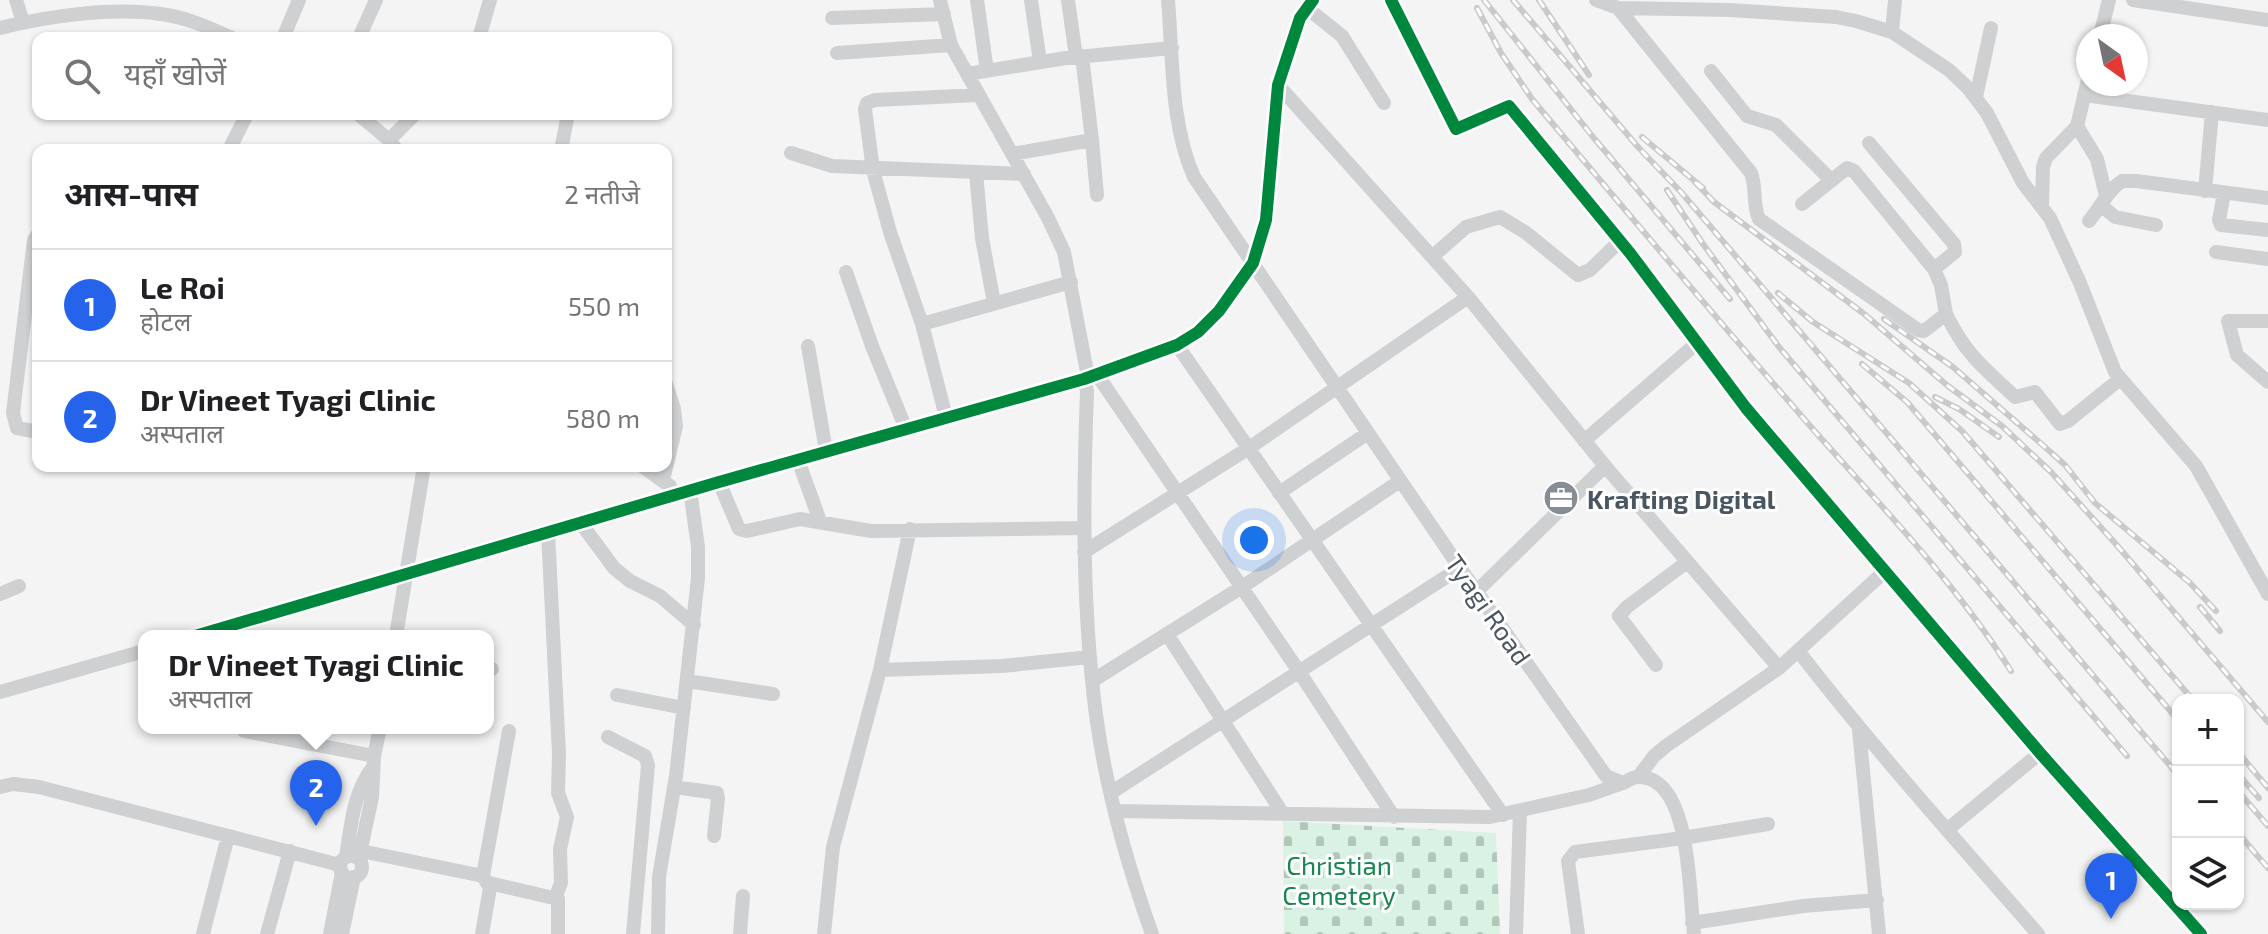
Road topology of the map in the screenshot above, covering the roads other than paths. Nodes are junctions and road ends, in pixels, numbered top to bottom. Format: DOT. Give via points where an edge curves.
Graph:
graph roads {
  1 [pos="16,0"];
  2 [pos="299,0"];
  3 [pos="376,0"];
  4 [pos="490,0"];
  5 [pos="977,0"];
  6 [pos="1031,0"];
  7 [pos="1068,0"];
  8 [pos="1168,0"];
  9 [pos="1391,0"];
  10 [pos="1596,0"];
  11 [pos="1895,0"];
  12 [pos="2109,0"];
  13 [pos="2133,0"];
  14 [pos="1730,5"];
  15 [pos="942,7"];
  16 [pos="1304,7"];
  17 [pos="1618,8"];
  18 [pos="832,18"];
  19 [pos="2268,20"];
  20 [pos="23,22"];
  21 [pos="2103,24"];
  22 [pos="0,28"];
  23 [pos="1991,28"];
  24 [pos="217,32"];
  25 [pos="286,32"];
  26 [pos="362,32"];
  27 [pos="481,32"];
  28 [pos="1892,32"];
  29 [pos="951,45"];
  30 [pos="1172,48"];
  31 [pos="837,53"];
  32 [pos="1079,57"];
  33 [pos="1040,62"];
  34 [pos="987,71"];
  35 [pos="1711,71"];
  36 [pos="967,74"];
  37 [pos="1278,85"];
  38 [pos="978,95"];
  39 [pos="2084,96"];
  40 [pos="2128,96"];
  41 [pos="1976,97"];
  42 [pos="1384,103"];
  43 [pos="2212,112"];
  44 [pos="244,120"];
  45 [pos="365,120"];
  46 [pos="411,120"];
  47 [pos="567,120"];
  48 [pos="2268,120"];
  49 [pos="2077,126"];
  50 [pos="1092,140"];
  51 [pos="1869,143"];
  52 [pos="232,144"];
  53 [pos="392,144"];
  54 [pos="394,144"];
  55 [pos="562,144"];
  56 [pos="791,153"];
  57 [pos="1012,154"];
  58 [pos="873,170"];
  59 [pos="976,173"];
  60 [pos="1024,174"];
  61 [pos="1831,180"];
  62 [pos="2205,191"];
  63 [pos="2224,193"];
  64 [pos="1097,195"];
  65 [pos="2268,198"];
  66 [pos="2104,201"];
  67 [pos="1802,204"];
  68 [pos="2042,205"];
  69 [pos="2089,221"];
  70 [pos="2156,225"];
  71 [pos="2268,230"];
  72 [pos="1620,241"];
  73 [pos="32,251"];
  74 [pos="2216,252"];
  75 [pos="1432,257"];
  76 [pos="2268,259"];
  77 [pos="1253,263"];
  78 [pos="1934,269"];
  79 [pos="846,272"];
  80 [pos="1071,282"];
  81 [pos="1468,297"];
  82 [pos="994,303"];
  83 [pos="1946,314"];
  84 [pos="2268,321"];
  85 [pos="922,324"];
  86 [pos="1697,343"];
  87 [pos="1177,345"];
  88 [pos="808,346"];
  89 [pos="1090,376"];
  90 [pos="2120,379"];
  91 [pos="2268,382"];
  92 [pos="7,388"];
  93 [pos="1337,388"];
  94 [pos="672,403"];
  95 [pos="946,417"];
  96 [pos="906,429"];
  97 [pos="32,431"];
  98 [pos="1368,433"];
  99 [pos="1584,441"];
  100 [pos="672,443"];
  101 [pos="1249,448"];
  102 [pos="826,451"];
  103 [pos="798,460"];
  104 [pos="1605,466"];
  105 [pos="423,472"];
  106 [pos="651,472"];
  107 [pos="665,472"];
  108 [pos="663,480"];
  109 [pos="1400,481"];
  110 [pos="719,482"];
  111 [pos="685,492"];
  112 [pos="1279,493"];
  113 [pos="1179,494"];
  114 [pos="820,521"];
  115 [pos="580,522"];
  116 [pos="1084,528"];
  117 [pos="910,529"];
  118 [pos="548,532"];
  119 [pos="1312,540"];
  120 [pos="1084,552"];
  121 [pos="1687,562"];
  122 [pos="1460,568"];
  123 [pos="1884,572"];
  124 [pos="406,574"];
  125 [pos="19,586"];
  126 [pos="1242,587"];
  127 [pos="1477,591"];
  128 [pos="0,594"];
  129 [pos="2268,594"];
  130 [pos="1371,624"];
  131 [pos="694,625"];
  132 [pos="215,630"];
  133 [pos="397,630"];
  134 [pos="1167,634"];
  135 [pos="1799,652"];
  136 [pos="138,653"];
  137 [pos="1090,657"];
  138 [pos="1656,665"];
  139 [pos="1779,668"];
  140 [pos="880,670"];
  141 [pos="1298,670"];
  142 [pos="687,681"];
  143 [pos="1092,681"];
  144 [pos="0,692"];
  145 [pos="773,694"];
  146 [pos="617,695"];
  147 [pos="684,708"];
  148 [pos="1223,719"];
  149 [pos="1859,729"];
  150 [pos="509,731"];
  151 [pos="257,734"];
  152 [pos="379,734"];
  153 [pos="608,737"];
  154 [pos="2040,753"];
  155 [pos="374,762"];
  156 [pos="1639,776"];
  157 [pos="1623,783"];
  158 [pos="0,787"];
  159 [pos="674,787"];
  160 [pos="1112,792"];
  161 [pos="1116,811"];
  162 [pos="1520,811"];
  163 [pos="1283,814"];
  164 [pos="1503,815"];
  165 [pos="1394,817"];
  166 [pos="1768,824"];
  167 [pos="1947,830"];
  168 [pos="228,836"];
  169 [pos="714,836"];
  170 [pos="1683,838"];
  171 [pos="290,851"];
  172 [pos="350,864"];
  173 [pos="486,880"];
  174 [pos="743,896"];
  175 [pos="555,898"];
  176 [pos="1877,900"];
  177 [pos="1693,928"];
  178 [pos="203,934"];
  179 [pos="267,934"];
  180 [pos="330,934"];
  181 [pos="342,934"];
  182 [pos="482,934"];
  183 [pos="558,934"];
  184 [pos="633,934"];
  185 [pos="658,934"];
  186 [pos="740,934"];
  187 [pos="824,934"];
  188 [pos="1152,934"];
  189 [pos="1516,934"];
  190 [pos="1578,934"];
  191 [pos="1879,934"];
  192 [pos="2038,934"];
  193 [pos="2201,934"];
  1 -- 20 [label="street"];
  2 -- 25 [label="street"];
  3 -- 26 [label="street"];
  4 -- 27 [label="street"];
  5 -- 34 [label="street"];
  6 -- 33 [label="street"];
  7 -- 32 [label="street"];
  8 -- 30 [label="street, Tyagi Road"];
  9 -- 72 [label="street" via="1456,129 1509,106"];
  10 -- 17 [label="street"];
  11 -- 28 [label="street"];
  12 -- 21 [label="street"];
  13 -- 19 [label="street"];
  14 -- 17 [label="street"];
  14 -- 28 [label="street" via="1836,17"];
  15 -- 18 [label="street"];
  15 -- 29 [label="street"];
  16 -- 37 [label="street"];
  16 -- 42 [label="street" via="1342,36"];
  17 -- 83 [label="street" via="1751,173 1759,219 1918,330"];
  20 -- 22 [label="street"];
  20 -- 24 [label="street" via="161,14"];
  23 -- 41 [label="street"];
  28 -- 41 [label="street" via="1949,70"];
  29 -- 31 [label="street"];
  29 -- 36 [label="street"];
  30 -- 32 [label="street"];
  30 -- 77 [label="street, Tyagi Road" via="1187,162"];
  32 -- 33 [label="street"];
  32 -- 50 [label="street"];
  33 -- 34 [label="street"];
  34 -- 36 [label="street"];
  35 -- 61 [label="street" via="1747,116 1776,125"];
  36 -- 38 [label="street"];
  37 -- 75 [label="street"];
  37 -- 77 [label="street" via="1266,220"];
  38 -- 57 [label="street"];
  38 -- 58 [label="street" via="867,103"];
  39 -- 49 [label="street"];
  40 -- 43 [label="street"];
  41 -- 68 [label="street" via="2023,183"];
  43 -- 48 [label="street"];
  43 -- 62 [label="street"];
  44 -- 52 [label="street"];
  45 -- 53 [label="street"];
  46 -- 54 [label="street"];
  47 -- 55 [label="street"];
  49 -- 66 [label="street" via="2097,159"];
  49 -- 68 [label="street" via="2046,158"];
  50 -- 57 [label="street"];
  50 -- 64 [label="street"];
  51 -- 78 [label="street" via="1954,244 1955,252"];
  56 -- 58 [label="street" via="822,164"];
  57 -- 60 [label="street"];
  58 -- 59 [label="street"];
  58 -- 85 [label="street"];
  59 -- 60 [label="street"];
  59 -- 82 [label="street"];
  60 -- 80 [label="street" via="1057,235"];
  61 -- 67 [label="street"];
  61 -- 78 [label="street" via="1847,168 1854,171"];
  62 -- 63 [label="street"];
  62 -- 66 [label="street" via="2122,181"];
  63 -- 65 [label="street"];
  63 -- 71 [label="street" via="2221,225"];
  66 -- 69 [label="street"];
  66 -- 70 [label="street" via="2115,217"];
  68 -- 90 [label="street"];
  72 -- 75 [label="street" via="1578,275 1500,217 1466,227"];
  72 -- 86 [label="street"];
  73 -- 92 [label="street"];
  74 -- 76 [label="street"];
  75 -- 81 [label="street"];
  77 -- 87 [label="street" via="1219,311"];
  77 -- 93 [label="street, Tyagi Road"];
  78 -- 83 [label="street"];
  79 -- 96 [label="street"];
  80 -- 82 [label="street"];
  80 -- 89 [label="street"];
  81 -- 93 [label="street"];
  81 -- 99 [label="street"];
  82 -- 85 [label="street"];
  83 -- 90 [label="street" via="1972,357 2015,397 2035,392 2060,424"];
  84 -- 91 [label="street" via="2228,321 2237,355"];
  85 -- 95 [label="street"];
  86 -- 99 [label="street"];
  86 -- 123 [label="street"];
  87 -- 89 [label="street"];
  87 -- 101 [label="street"];
  88 -- 102 [label="street"];
  89 -- 95 [label="street"];
  89 -- 113 [label="street"];
  89 -- 116 [label="street"];
  90 -- 129 [label="street" via="2196,466"];
  92 -- 97 [label="street" via="17,428"];
  93 -- 98 [label="street, Tyagi Road"];
  93 -- 101 [label="street"];
  94 -- 100 [label="street"];
  95 -- 96 [label="street"];
  96 -- 102 [label="street"];
  98 -- 109 [label="street, Tyagi Road"];
  98 -- 112 [label="street"];
  99 -- 104 [label="street"];
  101 -- 112 [label="street"];
  101 -- 113 [label="street"];
  102 -- 103 [label="street"];
  103 -- 110 [label="street"];
  103 -- 114 [label="street"];
  104 -- 121 [label="street"];
  104 -- 127 [label="street"];
  105 -- 124 [label="street"];
  106 -- 108 [label="street"];
  107 -- 108 [label="street"];
  108 -- 111 [label="street"];
  109 -- 119 [label="street"];
  109 -- 122 [label="street, Tyagi Road"];
  110 -- 111 [label="street"];
  110 -- 114 [label="street" via="739,529"];
  111 -- 115 [label="street"];
  111 -- 131 [label="street" via="698,547"];
  112 -- 119 [label="street"];
  113 -- 120 [label="street"];
  113 -- 126 [label="street"];
  114 -- 117 [label="street" via="871,531"];
  115 -- 118 [label="street"];
  115 -- 131 [label="street" via="614,568"];
  116 -- 117 [label="street"];
  116 -- 120 [label="street"];
  117 -- 140 [label="street"];
  118 -- 124 [label="street"];
  118 -- 175 [label="street" via="557,787 567,817"];
  119 -- 126 [label="street"];
  119 -- 130 [label="street"];
  120 -- 137 [label="street"];
  121 -- 138 [label="street" via="1619,616"];
  121 -- 139 [label="street"];
  122 -- 127 [label="street, Tyagi Road"];
  122 -- 130 [label="street"];
  123 -- 135 [label="street"];
  123 -- 154 [label="street"];
  124 -- 132 [label="street"];
  124 -- 133 [label="street"];
  125 -- 128 [label="street"];
  126 -- 134 [label="street"];
  126 -- 141 [label="street"];
  127 -- 157 [label="street, Tyagi Road" via="1606,776"];
  130 -- 141 [label="street"];
  130 -- 164 [label="street"];
  131 -- 142 [label="street"];
  134 -- 143 [label="street"];
  134 -- 148 [label="street"];
  135 -- 139 [label="street"];
  135 -- 149 [label="street"];
  136 -- 144 [label="street"];
  137 -- 140 [label="street"];
  137 -- 143 [label="street"];
  139 -- 156 [label="street" via="1666,746"];
  140 -- 187 [label="street" via="833,847"];
  141 -- 148 [label="street"];
  141 -- 165 [label="street"];
  142 -- 145 [label="street"];
  142 -- 147 [label="street"];
  143 -- 160 [label="street"];
  146 -- 147 [label="street"];
  147 -- 159 [label="street"];
  148 -- 160 [label="street"];
  148 -- 163 [label="street"];
  149 -- 167 [label="street"];
  149 -- 176 [label="street"];
  150 -- 173 [label="street"];
  151 -- 155 [label="street"];
  152 -- 155 [label="street"];
  153 -- 184 [label="street" via="645,756 648,765"];
  154 -- 167 [label="street"];
  154 -- 193 [label="street"];
  155 -- 172 [label="street" via="372,797"];
  156 -- 157 [label="street"];
  156 -- 170 [label="street" via="1655,781 1672,799"];
  157 -- 162 [label="street"];
  158 -- 168 [label="street" via="39,787"];
  159 -- 169 [label="street" via="717,793"];
  159 -- 185 [label="street" via="659,877"];
  160 -- 161 [label="street"];
  161 -- 163 [label="street"];
  161 -- 188 [label="street"];
  162 -- 164 [label="street"];
  162 -- 189 [label="street"];
  163 -- 165 [label="street"];
  164 -- 165 [label="street"];
  166 -- 170 [label="street"];
  167 -- 192 [label="street"];
  168 -- 171 [label="street"];
  168 -- 178 [label="street"];
  170 -- 177 [label="street"];
  170 -- 190 [label="street" via="1571,856"];
  171 -- 172 [label="street"];
  171 -- 179 [label="street"];
  172 -- 173 [label="street"];
  172 -- 180 [label="street"];
  172 -- 181 [label="street"];
  173 -- 175 [label="street"];
  173 -- 182 [label="street"];
  174 -- 186 [label="street"];
  175 -- 183 [label="street"];
  176 -- 177 [label="street" via="1803,906"];
  176 -- 191 [label="street"];
}
